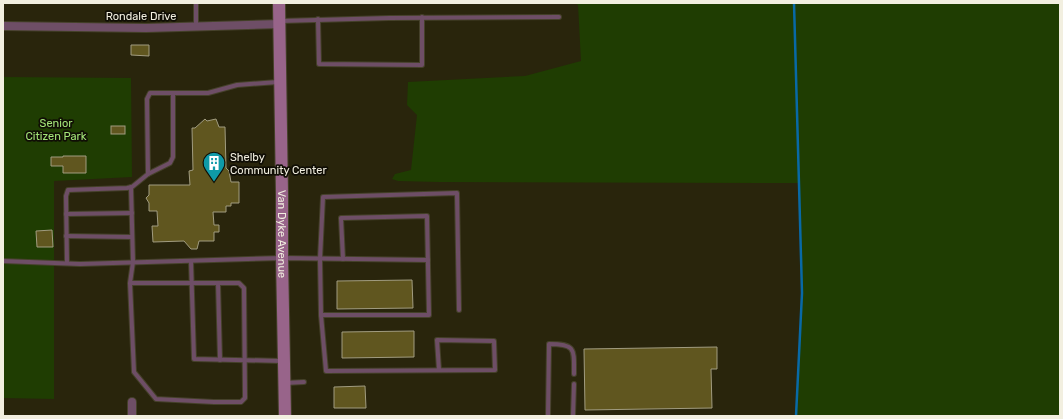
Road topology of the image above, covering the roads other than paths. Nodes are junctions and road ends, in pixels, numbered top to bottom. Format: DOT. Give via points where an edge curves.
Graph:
graph roads {
  1 [pos="196,3"];
  2 [pos="279,3"];
  3 [pos="559,16"];
  4 [pos="422,17"];
  5 [pos="318,19"];
  6 [pos="280,23"];
  7 [pos="3,26"];
  8 [pos="196,26"];
  9 [pos="280,82"];
  10 [pos="173,93"];
  11 [pos="148,174"];
  12 [pos="131,187"];
  13 [pos="132,213"];
  14 [pos="66,214"];
  15 [pos="66,236"];
  16 [pos="132,237"];
  17 [pos="282,258"];
  18 [pos="320,259"];
  19 [pos="343,259"];
  20 [pos="428,260"];
  21 [pos="3,261"];
  22 [pos="191,261"];
  23 [pos="133,262"];
  24 [pos="67,263"];
  25 [pos="130,283"];
  26 [pos="218,283"];
  27 [pos="192,284"];
  28 [pos="459,310"];
  29 [pos="321,315"];
  30 [pos="220,360"];
  31 [pos="245,360"];
  32 [pos="285,361"];
  33 [pos="439,370"];
  34 [pos="574,374"];
  35 [pos="304,382"];
  36 [pos="285,383"];
  37 [pos="574,384"];
  38 [pos="132,402"];
  39 [pos="132,416"];
  40 [pos="285,416"];
  41 [pos="548,416"];
  42 [pos="574,416"];
  1 -- 8 [label="lane"];
  2 -- 6 [label="main road, Van Dyke Avenue"];
  3 -- 4 [label="lane"];
  4 -- 5 [label="lane"];
  4 -- 5 [label="lane" via="422,65 319,64"];
  5 -- 6 [label="lane"];
  6 -- 8 [label="street, Rondale Drive"];
  6 -- 9 [label="main road, Van Dyke Avenue"];
  7 -- 8 [label="street, Rondale Drive"];
  9 -- 10 [label="lane" via="237,85 208,93"];
  9 -- 17 [label="main road, Van Dyke Avenue"];
  10 -- 11 [label="lane" via="173,157 170,163"];
  10 -- 11 [label="lane" via="150,94 147,99"];
  11 -- 12 [label="lane"];
  12 -- 13 [label="lane"];
  12 -- 14 [label="lane" via="68,190"];
  13 -- 14 [label="lane"];
  13 -- 16 [label="lane"];
  14 -- 15 [label="lane"];
  15 -- 16 [label="lane"];
  15 -- 24 [label="lane"];
  16 -- 23 [label="lane"];
  17 -- 18 [label="lane"];
  17 -- 22 [label="lane"];
  17 -- 32 [label="main road, Van Dyke Avenue"];
  18 -- 19 [label="lane"];
  18 -- 28 [label="lane" via="323,197 457,193"];
  18 -- 29 [label="lane"];
  19 -- 20 [label="lane"];
  19 -- 20 [label="lane" via="342,218 427,216"];
  20 -- 29 [label="lane" via="429,315"];
  21 -- 24 [label="lane"];
  22 -- 23 [label="lane"];
  22 -- 27 [label="lane"];
  23 -- 24 [label="lane"];
  23 -- 25 [label="lane"];
  25 -- 27 [label="lane"];
  25 -- 31 [label="lane" via="134,372 156,399 241,402 245,398"];
  26 -- 27 [label="lane"];
  26 -- 30 [label="lane"];
  26 -- 31 [label="lane" via="239,283 244,288"];
  27 -- 30 [label="lane" via="194,359"];
  29 -- 33 [label="lane" via="326,371"];
  30 -- 31 [label="lane"];
  31 -- 32 [label="lane"];
  32 -- 36 [label="main road, Van Dyke Avenue"];
  33 -- 33 [label="lane" via="495,370 494,341 437,340"];
  34 -- 41 [label="lane" via="572,349 563,344 549,344"];
  35 -- 36 [label="lane"];
  36 -- 40 [label="main road, Van Dyke Avenue"];
  37 -- 42 [label="lane"];
  38 -- 39 [label="street"];
}
